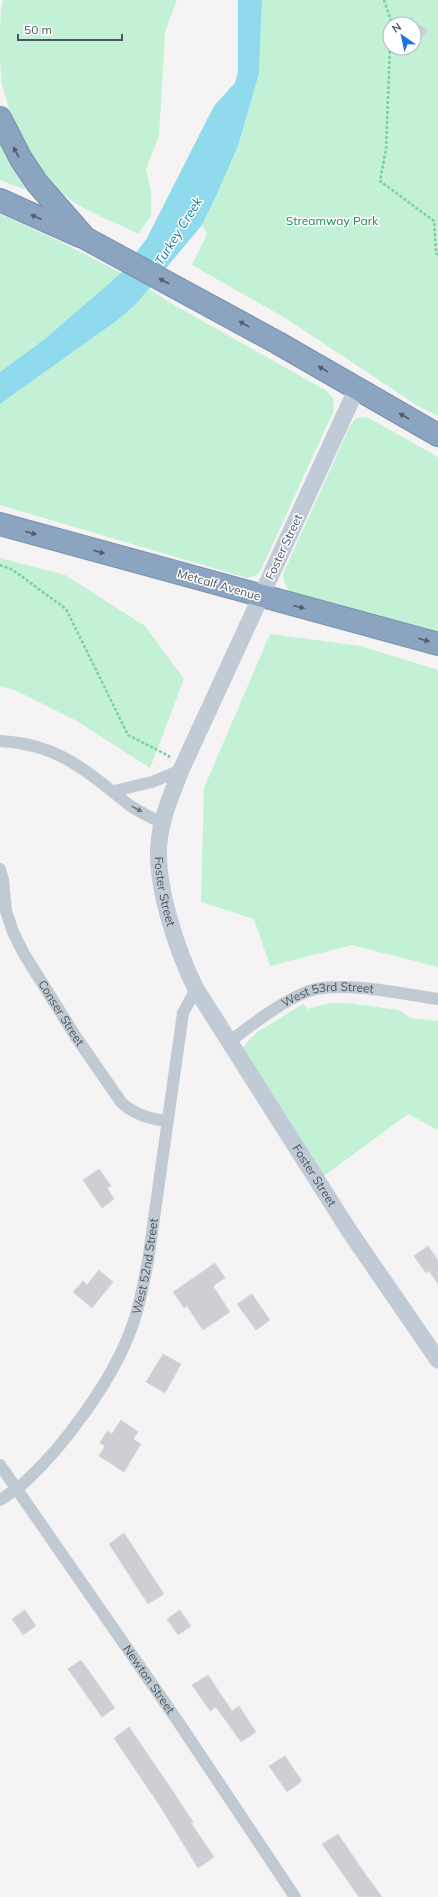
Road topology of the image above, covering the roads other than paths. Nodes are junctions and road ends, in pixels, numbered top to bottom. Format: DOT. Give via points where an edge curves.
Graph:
graph roads {
  1 [pos="0,118"];
  2 [pos="0,200"];
  3 [pos="85,238"];
  4 [pos="357,388"];
  5 [pos="438,436"];
  6 [pos="0,524"];
  7 [pos="261,597"];
  8 [pos="438,644"];
  9 [pos="0,741"];
  10 [pos="181,770"];
  11 [pos="114,791"];
  12 [pos="163,824"];
  13 [pos="0,869"];
  14 [pos="196,989"];
  15 [pos="438,999"];
  16 [pos="230,1042"];
  17 [pos="167,1121"];
  18 [pos="438,1360"];
  19 [pos="0,1465"];
  20 [pos="17,1488"];
  21 [pos="0,1500"];
  22 [pos="295,1897"];
  3 -- 1 [label="highway, one-way" via="37,183 8,137"];
  3 -- 2 [label="highway, one-way"];
  4 -- 3 [label="highway, one-way"];
  5 -- 4 [label="highway, one-way"];
  4 -- 7 [label="street, Foster Street"];
  6 -- 7 [label="highway, Metcalf Avenue, one-way"];
  7 -- 8 [label="highway, Metcalf Avenue, one-way"];
  7 -- 10 [label="street, Foster Street"];
  9 -- 11 [label="street" via="18,742 50,750"];
  10 -- 11 [label="street" via="152,782"];
  10 -- 12 [label="street, Foster Street" via="166,807"];
  11 -- 12 [label="street, one-way" via="129,805"];
  12 -- 14 [label="street, Foster Street" via="159,842 160,879 166,907"];
  13 -- 17 [label="street, Conser Street" via="6,911 13,932 76,1037 127,1109 156,1120"];
  14 -- 16 [label="street, Foster Street"];
  14 -- 17 [label="street, West 52nd Street" via="183,1013"];
  15 -- 16 [label="street, West 53rd Street" via="346,987 316,989 300,994"];
  16 -- 18 [label="street, Foster Street" via="350,1232"];
  17 -- 20 [label="street, West 52nd Street" via="148,1261 141,1296 128,1337 115,1364 59,1446"];
  19 -- 20 [label="street, Newton Street"];
  20 -- 21 [label="street, West 52nd Street"];
  20 -- 22 [label="street, Newton Street"];
}
